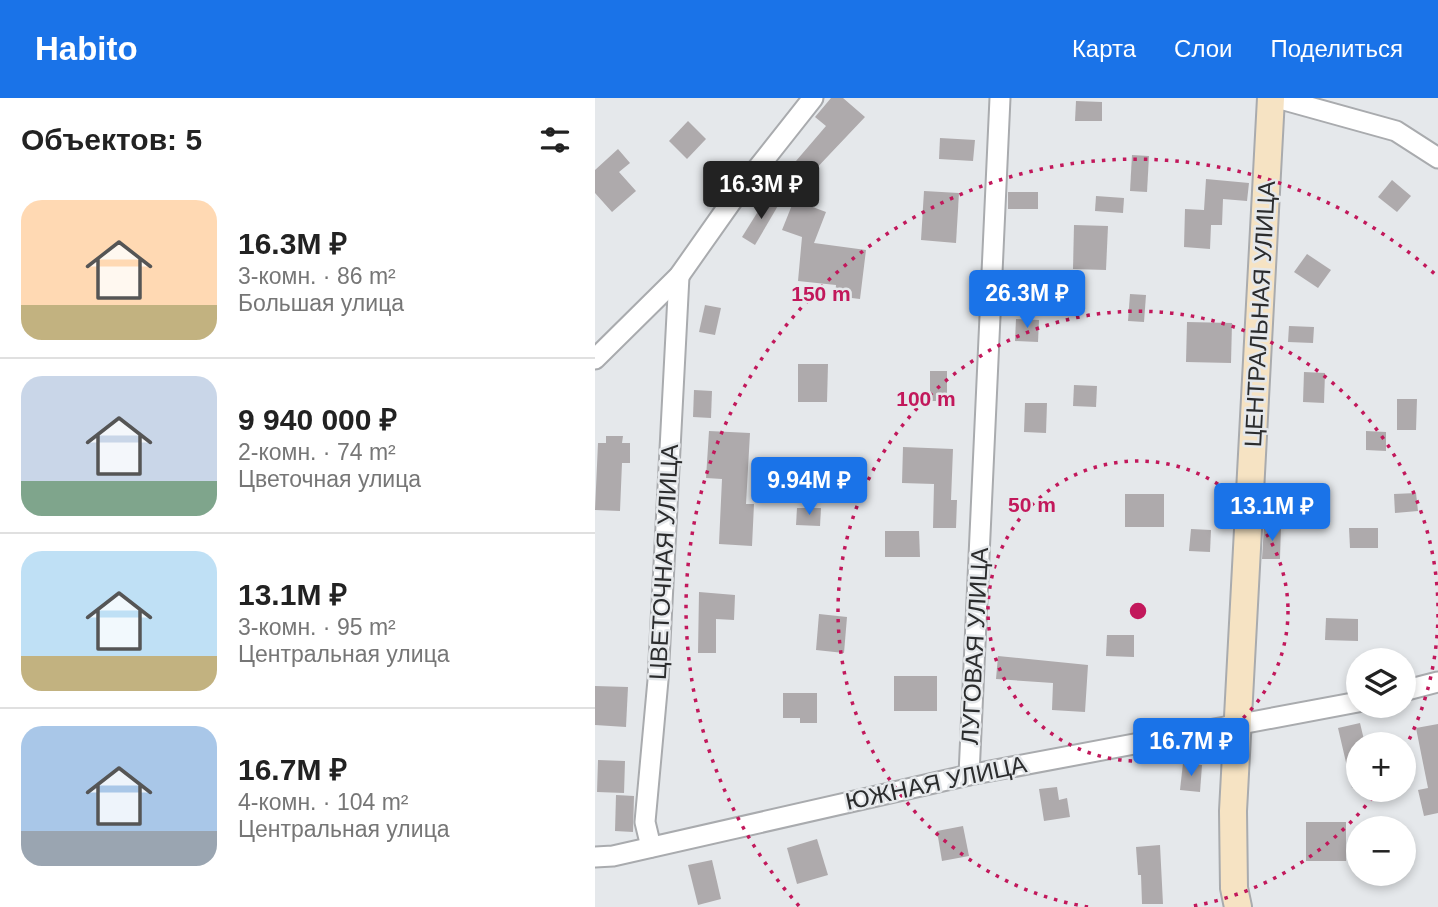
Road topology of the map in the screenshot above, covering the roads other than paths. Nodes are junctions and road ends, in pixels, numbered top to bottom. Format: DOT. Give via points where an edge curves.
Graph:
graph roads {
  1 [pos="813,98"];
  2 [pos="1000,98"];
  3 [pos="1274,98"];
  4 [pos="1438,158"];
  5 [pos="680,276"];
  6 [pos="595,359"];
  7 [pos="1438,682"];
  8 [pos="1416,688"];
  9 [pos="1346,704"];
  10 [pos="1238,723"];
  11 [pos="969,775"];
  12 [pos="651,847"];
  13 [pos="595,857"];
  14 [pos="1238,907"];
  1 -- 5 [label="street"];
  2 -- 11 [label="street, ЛУГОВАЯ УЛИЦА"];
  3 -- 4 [label="street" via="1396,131"];
  3 -- 10 [label="street, ЦЕНТРАЛЬНАЯ УЛИЦА"];
  5 -- 6 [label="street"];
  5 -- 12 [label="street, ЦВЕТОЧНАЯ УЛИЦА" via="659,680 645,822"];
  7 -- 8 [label="street"];
  9 -- 10 [label="street, ЮЖНАЯ УЛИЦА"];
  10 -- 11 [label="street, ЮЖНАЯ УЛИЦА"];
  10 -- 14 [label="street, ЦЕНТРАЛЬНАЯ УЛИЦА" via="1233,811"];
  11 -- 12 [label="street, ЮЖНАЯ УЛИЦА"];
  12 -- 13 [label="street, ЮЖНАЯ УЛИЦА"];
}
